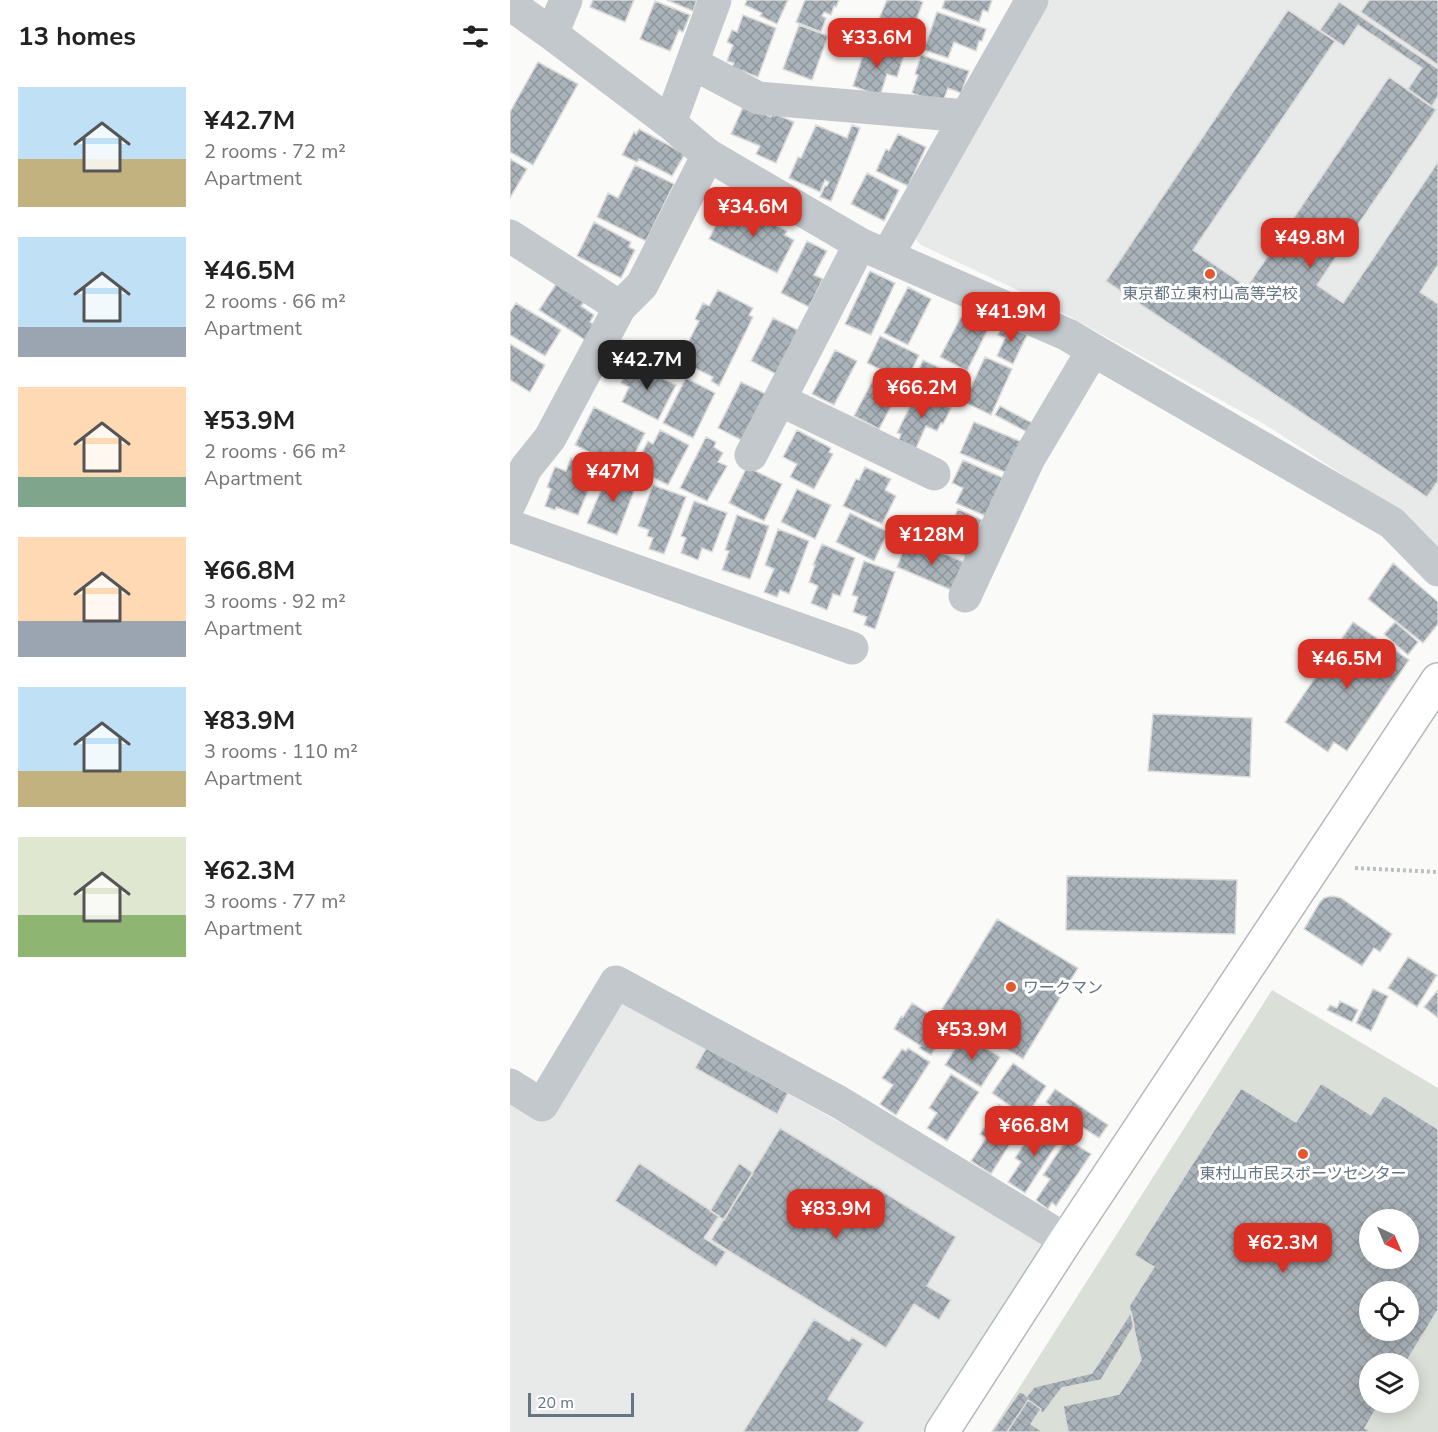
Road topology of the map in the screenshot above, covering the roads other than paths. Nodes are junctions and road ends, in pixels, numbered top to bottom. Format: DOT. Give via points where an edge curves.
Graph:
graph roads {
  1 [pos="566,0"];
  2 [pos="715,0"];
  3 [pos="1032,0"];
  4 [pos="511,8"];
  5 [pos="552,34"];
  6 [pos="692,63"];
  7 [pos="966,116"];
  8 [pos="670,123"];
  9 [pos="708,155"];
  10 [pos="510,236"];
  11 [pos="873,250"];
  12 [pos="620,308"];
  13 [pos="1093,350"];
  14 [pos="780,400"];
  15 [pos="751,455"];
  16 [pos="934,474"];
  17 [pos="510,503"];
  18 [pos="510,526"];
  19 [pos="1438,570"];
  20 [pos="965,596"];
  21 [pos="852,648"];
  22 [pos="1438,680"];
  23 [pos="510,1085"];
  24 [pos="1066,1240"];
  25 [pos="942,1432"];
  1 -- 5 [label="street"];
  2 -- 6 [label="street"];
  3 -- 7 [label="street"];
  4 -- 5 [label="street"];
  5 -- 8 [label="street"];
  6 -- 7 [label="street" via="758,98"];
  6 -- 8 [label="street"];
  7 -- 11 [label="street"];
  8 -- 9 [label="street"];
  9 -- 11 [label="street"];
  9 -- 12 [label="street" via="642,285"];
  10 -- 12 [label="street"];
  11 -- 13 [label="street" via="1068,335"];
  11 -- 14 [label="street"];
  12 -- 17 [label="street" via="550,438 526,468"];
  13 -- 19 [label="street" via="1392,524"];
  13 -- 20 [label="street" via="1029,458"];
  14 -- 15 [label="street"];
  14 -- 16 [label="street"];
  18 -- 21 [label="street"];
  22 -- 24 [label="street"];
  23 -- 24 [label="street" via="542,1105 616,982 839,1102"];
  24 -- 25 [label="street"];
}
